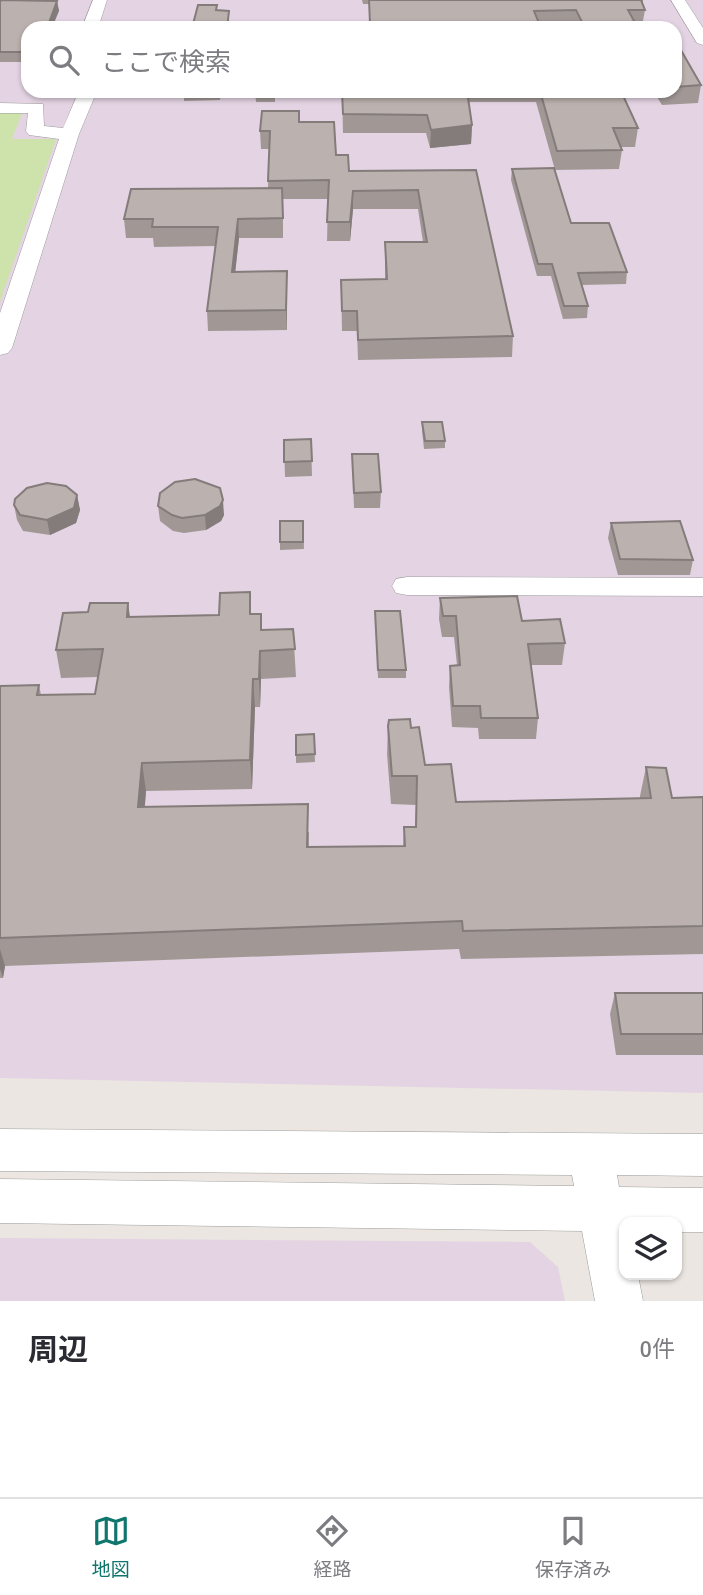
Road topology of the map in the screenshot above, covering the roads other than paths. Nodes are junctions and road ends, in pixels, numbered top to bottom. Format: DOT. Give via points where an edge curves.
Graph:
graph roads {
  1 [pos="100,0"];
  2 [pos="678,0"];
  3 [pos="92,21"];
  4 [pos="682,35"];
  5 [pos="701,37"];
  6 [pos="85,98"];
  7 [pos="0,108"];
  8 [pos="69,134"];
  9 [pos="0,348"];
  10 [pos="407,586"];
  11 [pos="703,587"];
  12 [pos="0,1150"];
  13 [pos="590,1153"];
  14 [pos="703,1155"];
  15 [pos="0,1201"];
  16 [pos="600,1210"];
  17 [pos="703,1210"];
  18 [pos="619,1301"];
  1 -- 3 [label="street"];
  2 -- 5 [label="street"];
  4 -- 5 [label="street"];
  6 -- 8 [label="street"];
  7 -- 8 [label="street" via="37,108 35,131"];
  8 -- 9 [label="street"];
  10 -- 11 [label="street"];
  12 -- 13 [label="street"];
  13 -- 14 [label="street"];
  13 -- 16 [label="street"];
  15 -- 16 [label="street"];
  16 -- 17 [label="street"];
  16 -- 18 [label="street"];
}
